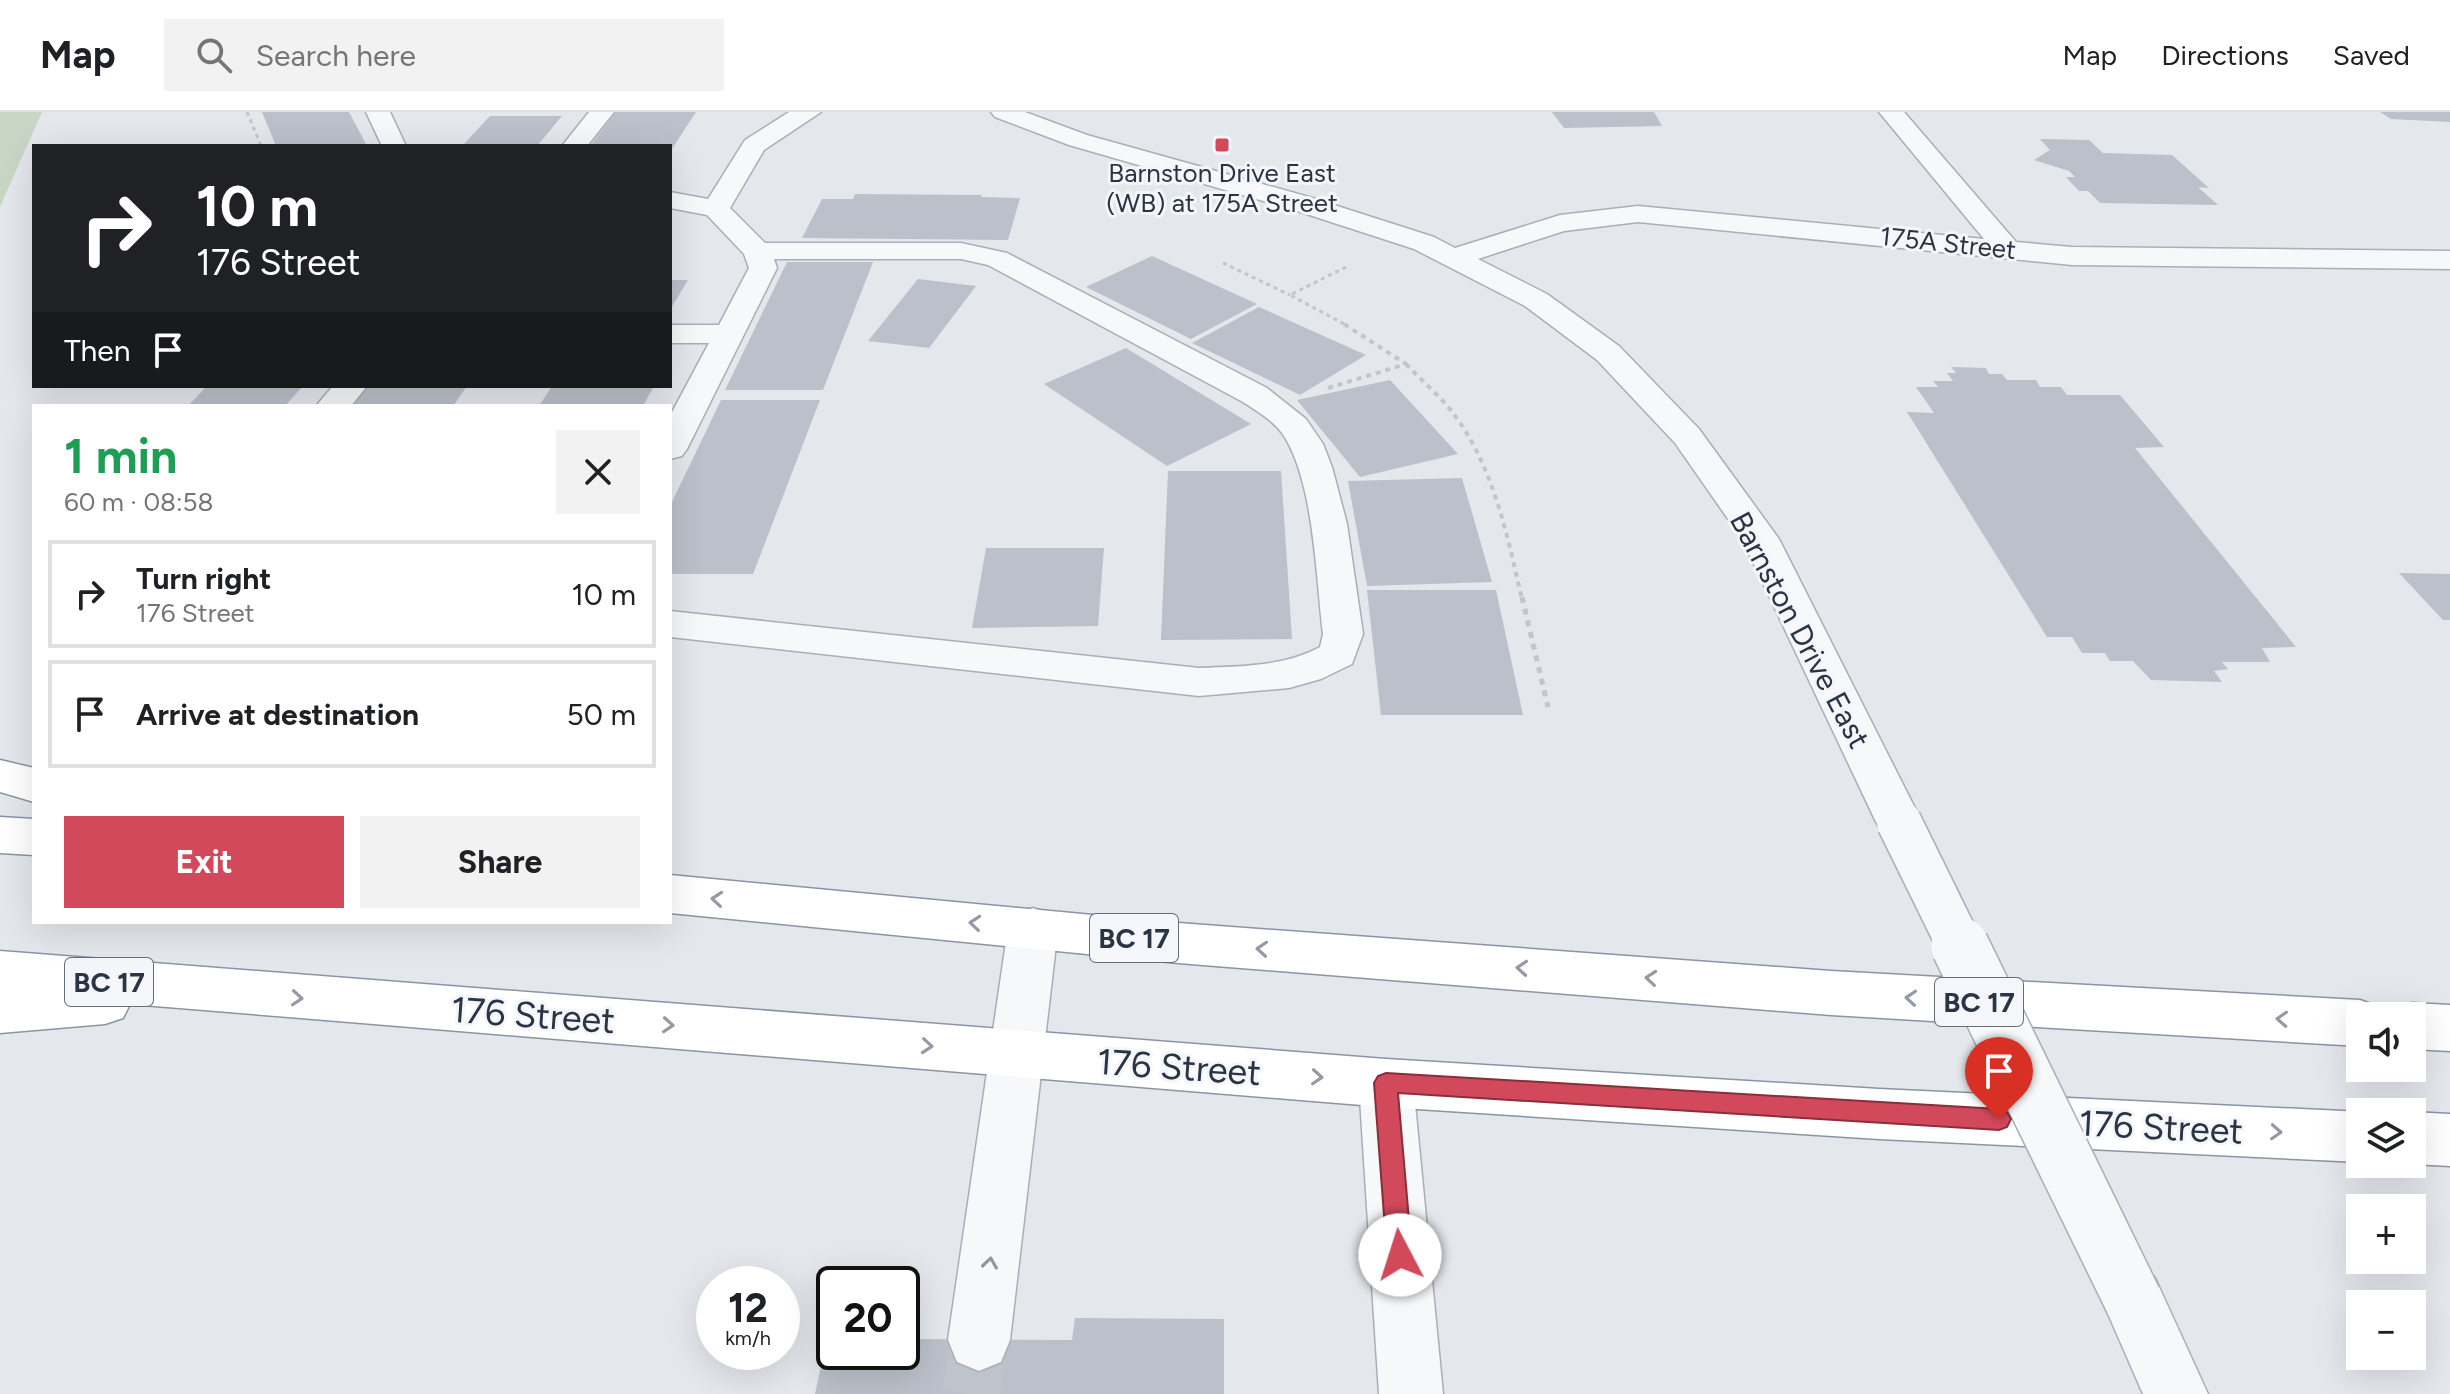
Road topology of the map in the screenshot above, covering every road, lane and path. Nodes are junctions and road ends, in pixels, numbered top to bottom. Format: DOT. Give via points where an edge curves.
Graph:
graph roads {
  1 [pos="247,112"];
  2 [pos="378,112"];
  3 [pos="602,112"];
  4 [pos="809,112"];
  5 [pos="1003,112"];
  6 [pos="1891,112"];
  7 [pos="260,144"];
  8 [pos="393,144"];
  9 [pos="576,144"];
  10 [pos="672,200"];
  11 [pos="716,209"];
  12 [pos="2007,249"];
  13 [pos="757,251"];
  14 [pos="1453,258"];
  15 [pos="2450,260"];
  16 [pos="1223,263"];
  17 [pos="1347,267"];
  18 [pos="1290,295"];
  19 [pos="672,334"];
  20 [pos="731,334"];
  21 [pos="1406,364"];
  22 [pos="349,388"];
  23 [pos="335,404"];
  24 [pos="1271,406"];
  25 [pos="672,445"];
  26 [pos="672,624"];
  27 [pos="1548,707"];
  28 [pos="0,776"];
  29 [pos="32,784"];
  30 [pos="0,835"];
  31 [pos="32,837"];
  32 [pos="672,894"];
  33 [pos="1033,928"];
  34 [pos="0,972"];
  35 [pos="219,992"];
  36 [pos="0,1011"];
  37 [pos="2346,1022"];
  38 [pos="2426,1027"];
  39 [pos="2450,1028"];
  40 [pos="1016,1054"];
  41 [pos="1386,1083"];
  42 [pos="2346,1135"];
  43 [pos="2426,1139"];
  44 [pos="2450,1140"];
  45 [pos="979,1340"];
  46 [pos="1411,1394"];
  47 [pos="2176,1394"];
  1 -- 7 [label="path"];
  2 -- 8 [label="street"];
  3 -- 9 [label="street"];
  4 -- 11 [label="street" via="754,145"];
  5 -- 14 [label="street, Barnston Drive East" via="1078,140 1424,243"];
  6 -- 12 [label="street"];
  10 -- 11 [label="street"];
  11 -- 13 [label="street"];
  12 -- 14 [label="street, 175A Street" via="1638,214 1560,223"];
  12 -- 15 [label="street, 175A Street" via="2072,256"];
  13 -- 20 [label="street" via="763,268"];
  13 -- 24 [label="street" via="961,251 997,259"];
  14 -- 47 [label="street, Barnston Drive East, bridge" via="1536,300 1608,353 1687,436 1760,539"];
  16 -- 18 [label="path"];
  17 -- 18 [label="path"];
  18 -- 21 [label="path"];
  19 -- 20 [label="street"];
  20 -- 25 [label="street"];
  21 -- 24 [label="path"];
  21 -- 27 [label="path" via="1453,413 1482,460 1505,527"];
  22 -- 23 [label="street"];
  24 -- 26 [label="street" via="1295,427 1318,470 1343,634 1338,654 1320,666 1199,682"];
  28 -- 29 [label="highway"];
  30 -- 31 [label="highway"];
  33 -- 32 [label="highway, BC 17, one-way"];
  37 -- 33 [label="highway, BC 17, one-way" via="1831,993"];
  33 -- 40 [label="street"];
  34 -- 35 [label="highway, 176 Street / BC 17"];
  35 -- 36 [label="highway"];
  35 -- 40 [label="highway, 176 Street / BC 17, one-way"];
  38 -- 39 [label="highway"];
  40 -- 41 [label="highway, 176 Street / BC 17, one-way"];
  45 -- 40 [label="street, one-way"];
  41 -- 42 [label="highway, 176 Street / BC 17, one-way" via="1879,1114"];
  41 -- 46 [label="street"];
  43 -- 44 [label="highway"];
}
